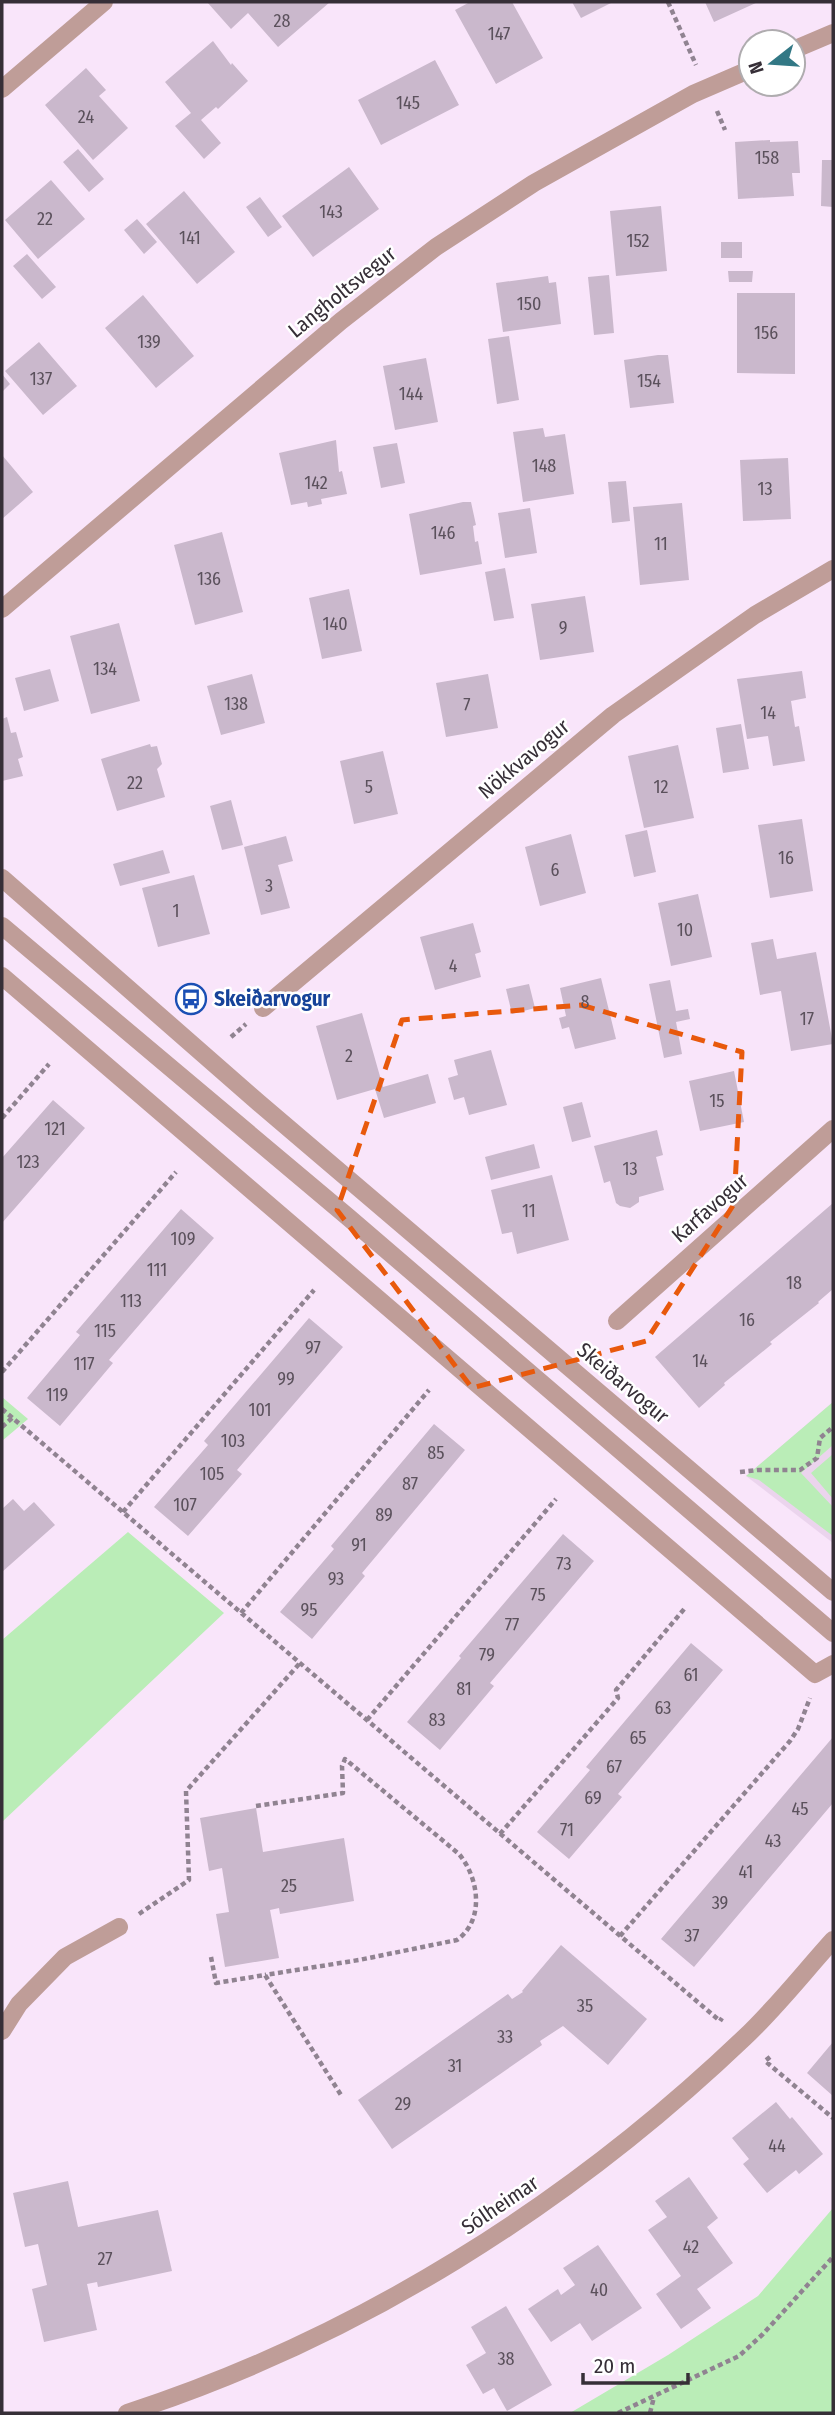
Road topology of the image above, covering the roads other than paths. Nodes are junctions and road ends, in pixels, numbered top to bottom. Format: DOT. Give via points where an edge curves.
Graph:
graph roads {
  1 [pos="104,2"];
  2 [pos="833,33"];
  3 [pos="807,44"];
  4 [pos="737,75"];
  5 [pos="2,89"];
  6 [pos="833,569"];
  7 [pos="2,609"];
  8 [pos="2,878"];
  9 [pos="2,926"];
  10 [pos="2,976"];
  11 [pos="263,1008"];
  12 [pos="833,1129"];
  13 [pos="617,1321"];
  14 [pos="833,1592"];
  15 [pos="833,1633"];
  16 [pos="833,1664"];
  17 [pos="119,1927"];
  18 [pos="833,1940"];
  19 [pos="2,2031"];
  20 [pos="127,2413"];
  1 -- 5 [label="street"];
  2 -- 3 [label="street"];
  4 -- 7 [label="street, Langholtsvegur" via="693,94 534,183 436,247 341,321"];
  6 -- 11 [label="street, Nökkvavogur" via="755,615 613,715"];
  8 -- 14 [label="street, Skeiðarvogur"];
  9 -- 15 [label="street"];
  10 -- 16 [label="street" via="815,1674"];
  12 -- 13 [label="street, Karfavogur"];
  17 -- 19 [label="street" via="65,1957 19,2004"];
  18 -- 20 [label="street, Sólheimar" via="747,2036 683,2095 544,2204 393,2297 314,2338"];
}
